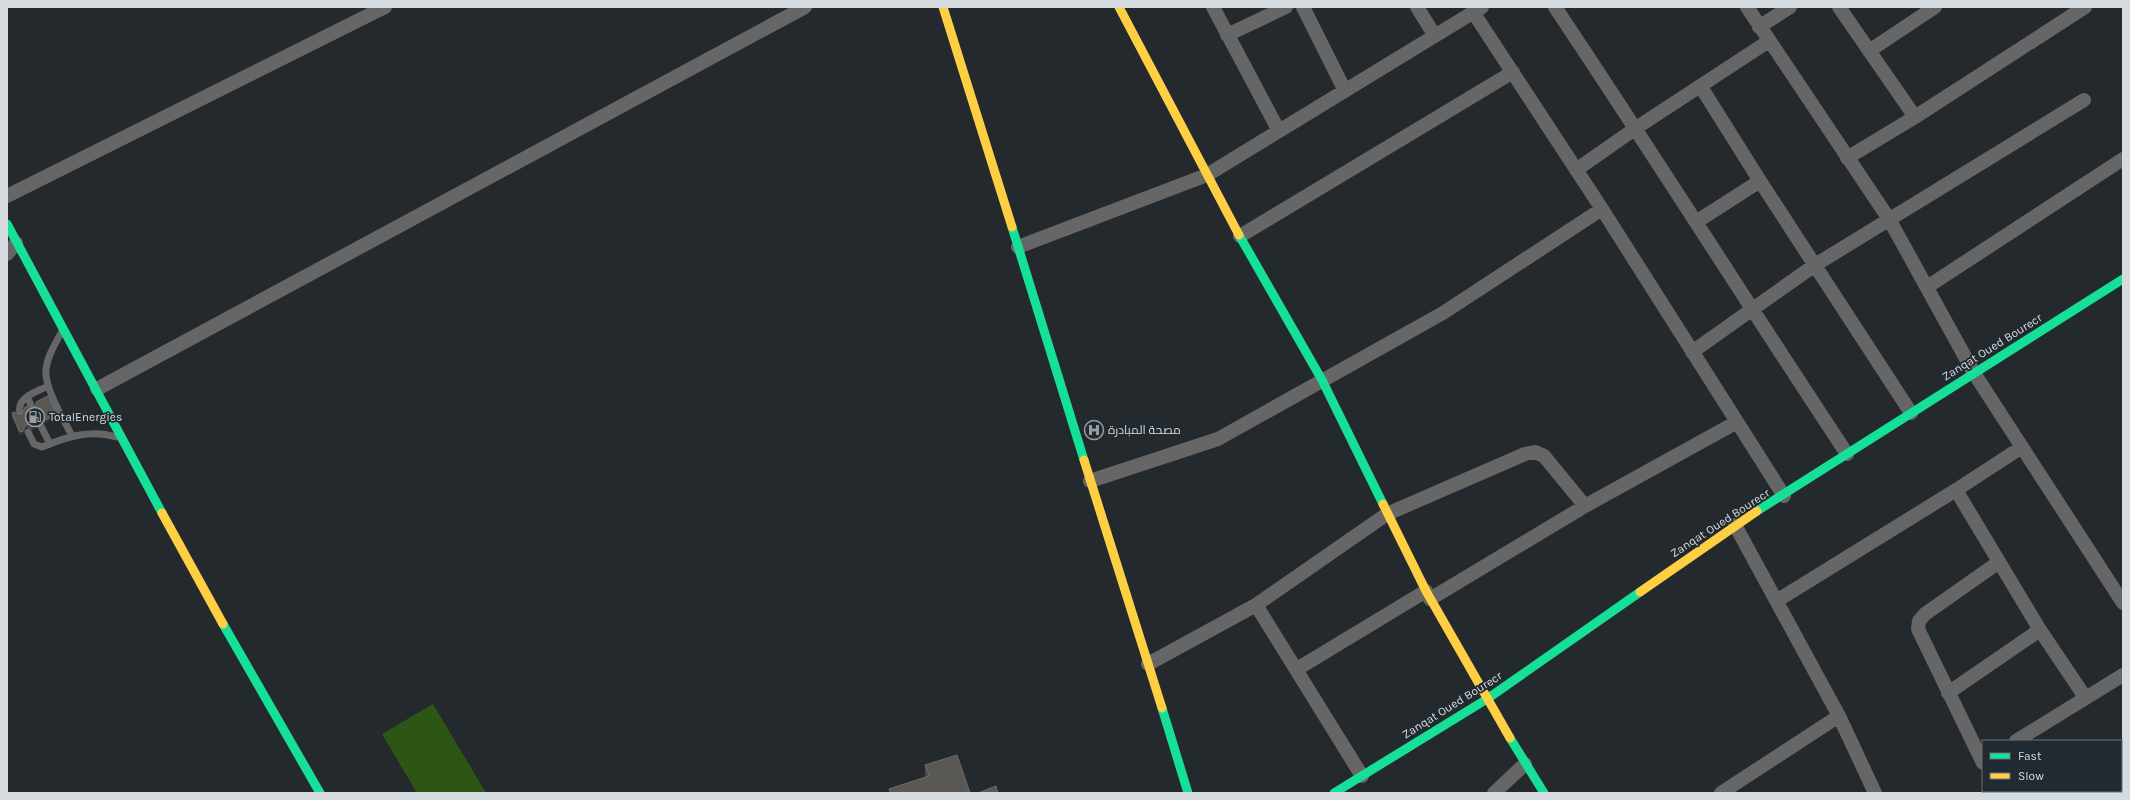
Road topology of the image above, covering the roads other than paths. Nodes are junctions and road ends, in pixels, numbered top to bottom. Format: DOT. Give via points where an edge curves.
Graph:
graph roads {
  1 [pos="385,7"];
  2 [pos="805,7"];
  3 [pos="942,7"];
  4 [pos="1119,7"];
  5 [pos="1212,7"];
  6 [pos="1286,7"];
  7 [pos="1303,7"];
  8 [pos="1418,7"];
  9 [pos="1555,7"];
  10 [pos="1747,7"];
  11 [pos="1790,7"];
  12 [pos="1839,7"];
  13 [pos="1935,7"];
  14 [pos="2085,7"];
  15 [pos="1478,10"];
  16 [pos="1759,27"];
  17 [pos="1227,35"];
  18 [pos="1435,36"];
  19 [pos="1769,41"];
  20 [pos="1869,51"];
  21 [pos="1512,72"];
  22 [pos="1701,87"];
  23 [pos="1345,91"];
  24 [pos="2084,100"];
  25 [pos="1915,117"];
  26 [pos="1636,128"];
  27 [pos="1279,131"];
  28 [pos="1847,158"];
  29 [pos="2123,159"];
  30 [pos="1576,170"];
  31 [pos="1207,175"];
  32 [pos="1760,181"];
  33 [pos="7,196"];
  34 [pos="1602,209"];
  35 [pos="1889,219"];
  36 [pos="1696,222"];
  37 [pos="7,224"];
  38 [pos="1240,236"];
  39 [pos="1018,247"];
  40 [pos="12,248"];
  41 [pos="1815,265"];
  42 [pos="2123,279"];
  43 [pos="1927,287"];
  44 [pos="1752,311"];
  45 [pos="63,329"];
  46 [pos="1692,352"];
  47 [pos="1974,372"];
  48 [pos="1322,380"];
  49 [pos="48,386"];
  50 [pos="97,389"];
  51 [pos="27,397"];
  52 [pos="32,407"];
  53 [pos="20,413"];
  54 [pos="1911,413"];
  55 [pos="1737,422"];
  56 [pos="41,426"];
  57 [pos="28,432"];
  58 [pos="72,436"];
  59 [pos="122,439"];
  60 [pos="50,444"];
  61 [pos="2022,447"];
  62 [pos="1847,454"];
  63 [pos="1090,481"];
  64 [pos="1956,490"];
  65 [pos="1784,496"];
  66 [pos="1585,506"];
  67 [pos="1387,514"];
  68 [pos="1735,525"];
  69 [pos="1999,562"];
  70 [pos="1428,595"];
  71 [pos="1778,600"];
  72 [pos="2123,603"];
  73 [pos="1256,605"];
  74 [pos="2040,630"];
  75 [pos="1148,664"];
  76 [pos="1297,669"];
  77 [pos="2123,675"];
  78 [pos="1948,693"];
  79 [pos="2085,697"];
  80 [pos="1488,699"];
  81 [pos="1839,716"];
  82 [pos="2018,740"];
  83 [pos="1982,760"];
  84 [pos="1524,764"];
  85 [pos="1362,776"];
  86 [pos="320,793"];
  87 [pos="1188,793"];
  88 [pos="1334,793"];
  89 [pos="1494,793"];
  90 [pos="1544,793"];
  91 [pos="1721,793"];
  92 [pos="1875,793"];
  1 -- 33 [label="street"];
  2 -- 50 [label="street"];
  3 -- 39 [label="street"];
  4 -- 31 [label="street"];
  5 -- 17 [label="street"];
  6 -- 17 [label="street"];
  7 -- 23 [label="street"];
  8 -- 18 [label="street"];
  9 -- 26 [label="street"];
  10 -- 16 [label="street"];
  11 -- 16 [label="street"];
  12 -- 20 [label="street"];
  13 -- 20 [label="street"];
  14 -- 25 [label="street"];
  15 -- 18 [label="street"];
  15 -- 21 [label="street"];
  16 -- 19 [label="street"];
  17 -- 27 [label="street"];
  18 -- 23 [label="street"];
  19 -- 22 [label="street"];
  19 -- 28 [label="street"];
  20 -- 25 [label="street"];
  21 -- 30 [label="street"];
  21 -- 38 [label="street"];
  22 -- 26 [label="street"];
  22 -- 32 [label="street"];
  23 -- 27 [label="street"];
  24 -- 35 [label="street"];
  25 -- 28 [label="street"];
  26 -- 30 [label="street"];
  26 -- 36 [label="street"];
  27 -- 31 [label="street"];
  28 -- 35 [label="street"];
  29 -- 43 [label="street"];
  30 -- 34 [label="street"];
  31 -- 38 [label="street"];
  31 -- 39 [label="street"];
  32 -- 36 [label="street"];
  32 -- 41 [label="street"];
  34 -- 46 [label="street"];
  34 -- 48 [label="street" via="1443,313"];
  35 -- 41 [label="street"];
  35 -- 43 [label="street"];
  36 -- 44 [label="street"];
  37 -- 40 [label="street"];
  38 -- 48 [label="street"];
  39 -- 63 [label="street"];
  40 -- 45 [label="street"];
  41 -- 44 [label="street"];
  41 -- 54 [label="street"];
  42 -- 47 [label="street, Zanqat Oued Bourecr"];
  43 -- 47 [label="street"];
  44 -- 46 [label="street"];
  44 -- 62 [label="street"];
  45 -- 49 [label="lane" via="45,372"];
  45 -- 50 [label="street"];
  46 -- 55 [label="street"];
  47 -- 54 [label="street, Zanqat Oued Bourecr"];
  47 -- 61 [label="street"];
  48 -- 63 [label="street" via="1218,439"];
  48 -- 67 [label="street"];
  49 -- 51 [label="lane"];
  49 -- 58 [label="lane"];
  50 -- 59 [label="street"];
  51 -- 52 [label="lane"];
  51 -- 53 [label="lane" via="20,404"];
  54 -- 62 [label="street, Zanqat Oued Bourecr"];
  55 -- 65 [label="street"];
  55 -- 66 [label="street"];
  56 -- 60 [label="lane"];
  57 -- 60 [label="lane" via="32,442 38,447"];
  58 -- 59 [label="lane" via="96,434"];
  58 -- 60 [label="lane"];
  59 -- 86 [label="street" via="218,615"];
  61 -- 64 [label="street"];
  61 -- 72 [label="street"];
  62 -- 65 [label="street, Zanqat Oued Bourecr"];
  63 -- 75 [label="street"];
  64 -- 69 [label="street"];
  64 -- 71 [label="street"];
  65 -- 68 [label="street, Zanqat Oued Bourecr"];
  66 -- 67 [label="street" via="1544,456 1535,452 1525,454"];
  66 -- 70 [label="street"];
  67 -- 70 [label="street"];
  67 -- 73 [label="street"];
  68 -- 71 [label="street"];
  68 -- 80 [label="street, Zanqat Oued Bourecr"];
  69 -- 74 [label="street"];
  69 -- 78 [label="street" via="1924,614 1919,621 1918,629"];
  70 -- 76 [label="street"];
  70 -- 80 [label="street"];
  71 -- 81 [label="street"];
  73 -- 75 [label="street"];
  73 -- 76 [label="street"];
  74 -- 78 [label="street"];
  74 -- 79 [label="street"];
  75 -- 87 [label="street"];
  76 -- 85 [label="street"];
  77 -- 79 [label="street"];
  78 -- 83 [label="street"];
  79 -- 82 [label="street"];
  80 -- 84 [label="street"];
  80 -- 85 [label="street, Zanqat Oued Bourecr"];
  81 -- 91 [label="street"];
  81 -- 92 [label="street"];
  84 -- 89 [label="street"];
  84 -- 90 [label="street"];
  85 -- 88 [label="street, Zanqat Oued Bourecr"];
}
